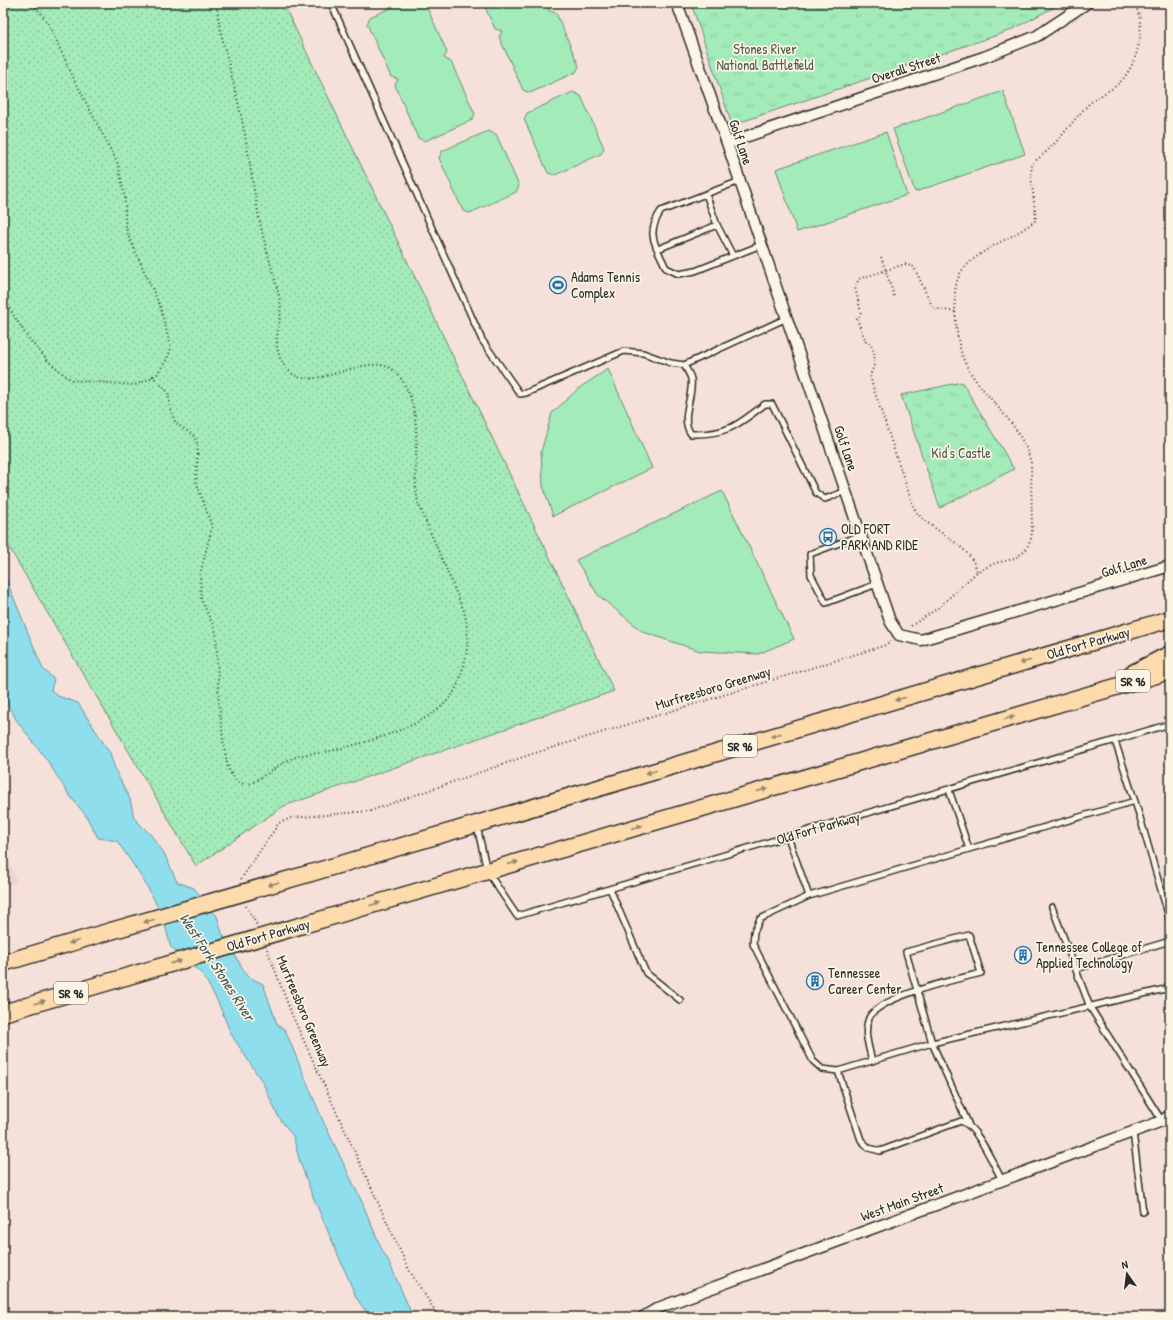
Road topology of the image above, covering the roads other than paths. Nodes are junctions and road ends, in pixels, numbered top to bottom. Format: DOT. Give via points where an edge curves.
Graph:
graph roads {
  1 [pos="331,3"];
  2 [pos="677,3"];
  3 [pos="1087,3"];
  4 [pos="727,143"];
  5 [pos="740,181"];
  6 [pos="706,194"];
  7 [pos="717,225"];
  8 [pos="762,245"];
  9 [pos="658,249"];
  10 [pos="733,256"];
  11 [pos="787,318"];
  12 [pos="684,365"];
  13 [pos="846,491"];
  14 [pos="860,535"];
  15 [pos="1170,566"];
  16 [pos="877,584"];
  17 [pos="1170,619"];
  18 [pos="1170,654"];
  19 [pos="1170,670"];
  20 [pos="1096,692"];
  21 [pos="1170,724"];
  22 [pos="1115,741"];
  23 [pos="948,790"];
  24 [pos="1135,801"];
  25 [pos="476,824"];
  26 [pos="788,837"];
  27 [pos="969,849"];
  28 [pos="487,871"];
  29 [pos="610,889"];
  30 [pos="809,896"];
  31 [pos="1052,907"];
  32 [pos="1170,921"];
  33 [pos="1170,941"];
  34 [pos="3,963"];
  35 [pos="1076,969"];
  36 [pos="1170,983"];
  37 [pos="916,991"];
  38 [pos="680,1000"];
  39 [pos="1090,1006"];
  40 [pos="3,1013"];
  41 [pos="932,1043"];
  42 [pos="872,1061"];
  43 [pos="838,1071"];
  44 [pos="1166,1118"];
  45 [pos="968,1123"];
  46 [pos="1133,1132"];
  47 [pos="1002,1180"];
  48 [pos="1143,1212"];
  49 [pos="643,1317"];
  1 -- 12 [label="lane" via="482,340 520,394 624,351 643,353"];
  2 -- 4 [label="street, Golf Lane"];
  3 -- 4 [label="street, Overall Street" via="1037,36 984,58"];
  4 -- 5 [label="street, Golf Lane"];
  5 -- 6 [label="lane"];
  5 -- 8 [label="street, Golf Lane"];
  6 -- 7 [label="lane"];
  6 -- 9 [label="lane" via="661,211 654,222 652,235"];
  7 -- 9 [label="lane"];
  7 -- 10 [label="lane"];
  8 -- 10 [label="lane"];
  8 -- 11 [label="street, Golf Lane"];
  9 -- 10 [label="lane" via="666,268 679,274 695,271"];
  11 -- 12 [label="lane"];
  11 -- 13 [label="street, Golf Lane"];
  12 -- 13 [label="lane" via="691,377 686,419 691,434 712,435 731,428 765,404 772,404 816,493 825,498"];
  13 -- 14 [label="street, Golf Lane"];
  14 -- 16 [label="street, Golf Lane"];
  14 -- 16 [label="lane" via="810,554 811,575 826,603"];
  15 -- 16 [label="street, Golf Lane" via="921,640 899,635 890,621"];
  17 -- 25 [label="main road, Old Fort Parkway / SR 96, one-way"];
  18 -- 20 [label="main road"];
  19 -- 20 [label="main road, Old Fort Parkway / SR 96"];
  28 -- 20 [label="main road, Old Fort Parkway / SR 96, one-way"];
  21 -- 22 [label="lane, Old Fort Parkway"];
  22 -- 23 [label="lane, Old Fort Parkway"];
  22 -- 24 [label="lane"];
  23 -- 26 [label="lane, Old Fort Parkway"];
  23 -- 27 [label="lane"];
  24 -- 27 [label="lane"];
  24 -- 32 [label="lane"];
  25 -- 28 [label="lane, Old Fort Parkway"];
  25 -- 34 [label="main road, Old Fort Parkway / SR 96, one-way, bridge"];
  26 -- 29 [label="lane, Old Fort Parkway"];
  26 -- 30 [label="lane"];
  27 -- 30 [label="lane"];
  28 -- 29 [label="lane, Old Fort Parkway" via="517,916"];
  40 -- 28 [label="main road, Old Fort Parkway / SR 96, one-way, bridge"];
  29 -- 38 [label="lane" via="646,973"];
  30 -- 43 [label="lane" via="760,919 754,932 753,944 813,1061 822,1069"];
  31 -- 35 [label="lane"];
  33 -- 35 [label="lane"];
  35 -- 39 [label="lane"];
  36 -- 39 [label="lane" via="1165,989"];
  37 -- 37 [label="lane" via="906,952 969,935 981,973"];
  37 -- 41 [label="lane"];
  37 -- 42 [label="lane" via="882,1005 869,1018 866,1033"];
  39 -- 41 [label="lane"];
  39 -- 44 [label="lane"];
  41 -- 42 [label="lane"];
  41 -- 45 [label="lane"];
  42 -- 43 [label="lane"];
  43 -- 45 [label="lane" via="861,1140 869,1148 880,1151 961,1121"];
  44 -- 46 [label="street, West Main Street"];
  45 -- 47 [label="lane"];
  46 -- 47 [label="street, West Main Street"];
  46 -- 48 [label="lane"];
  47 -- 49 [label="street, West Main Street" via="665,1305"];
}
